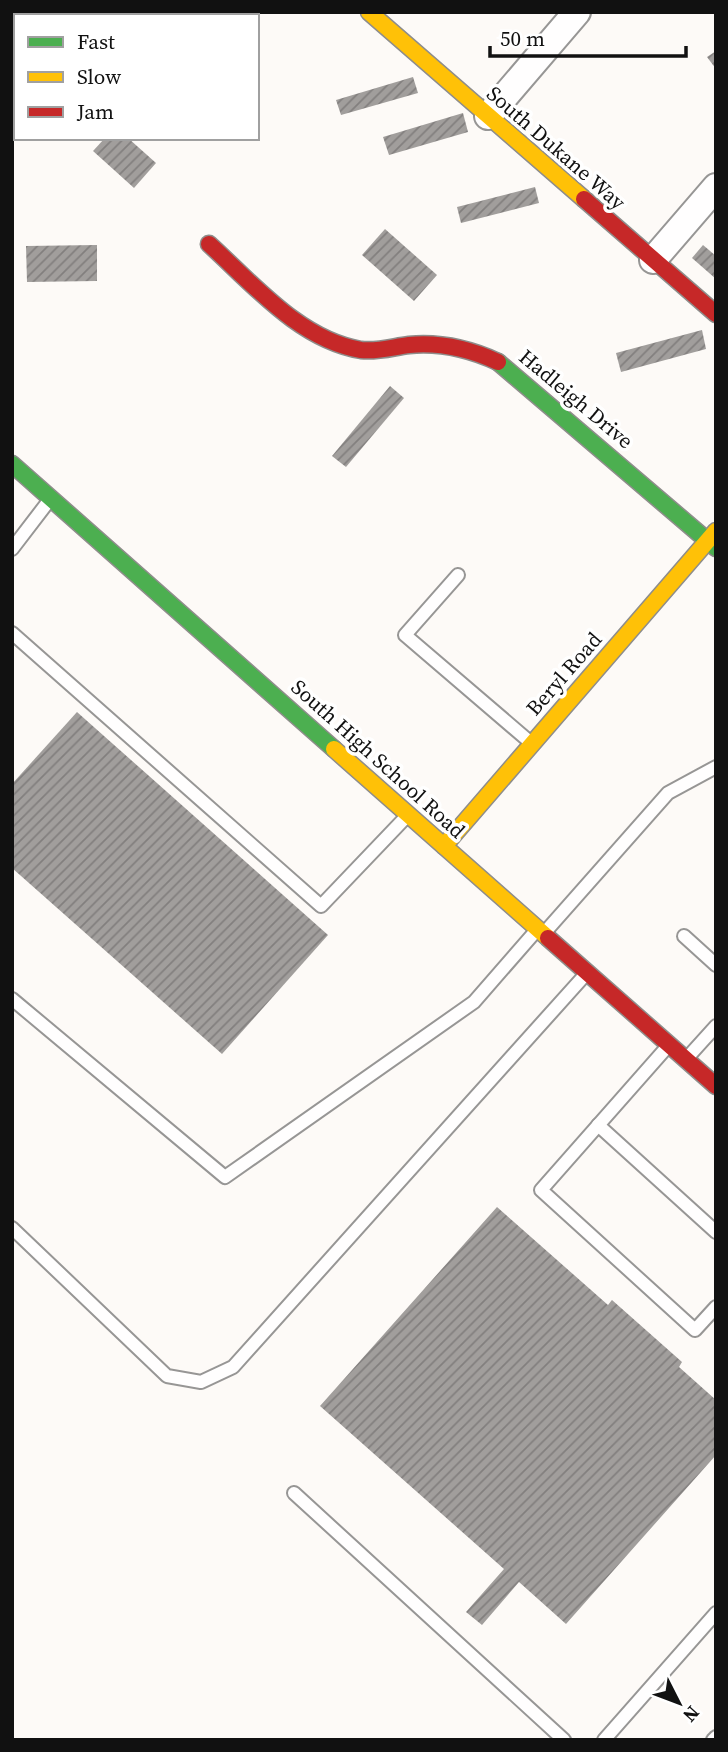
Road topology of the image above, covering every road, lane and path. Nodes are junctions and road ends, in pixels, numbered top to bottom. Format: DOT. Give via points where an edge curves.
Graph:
graph roads {
  1 [pos="369,12"];
  2 [pos="577,12"];
  3 [pos="488,116"];
  4 [pos="716,187"];
  5 [pos="209,244"];
  6 [pos="653,260"];
  7 [pos="716,314"];
  8 [pos="12,464"];
  9 [pos="51,498"];
  10 [pos="713,539"];
  11 [pos="12,549"];
  12 [pos="458,575"];
  13 [pos="12,633"];
  14 [pos="532,744"];
  15 [pos="716,767"];
  16 [pos="408,814"];
  17 [pos="444,846"];
  18 [pos="541,931"];
  19 [pos="684,936"];
  20 [pos="716,965"];
  21 [pos="587,972"];
  22 [pos="12,999"];
  23 [pos="716,1026"];
  24 [pos="670,1045"];
  25 [pos="686,1059"];
  26 [pos="716,1086"];
  27 [pos="598,1125"];
  28 [pos="12,1228"];
  29 [pos="716,1232"];
  30 [pos="716,1307"];
  31 [pos="294,1493"];
  32 [pos="716,1613"];
  33 [pos="564,1740"];
  34 [pos="604,1740"];
  1 -- 3 [label="street, South Dukane Way"];
  2 -- 3 [label="street"];
  3 -- 6 [label="street, South Dukane Way"];
  4 -- 6 [label="street"];
  5 -- 10 [label="street, Hadleigh Drive" via="302,325 331,342 363,350 440,344 474,351 503,365"];
  6 -- 7 [label="street, South Dukane Way"];
  8 -- 9 [label="street, South High School Road"];
  9 -- 11 [label="lane"];
  9 -- 16 [label="street, South High School Road"];
  10 -- 14 [label="street, Beryl Road"];
  12 -- 14 [label="lane" via="405,635"];
  13 -- 16 [label="lane" via="321,906"];
  14 -- 17 [label="street, Beryl Road"];
  15 -- 18 [label="lane" via="668,793"];
  16 -- 17 [label="street, South High School Road"];
  17 -- 18 [label="street, South High School Road"];
  18 -- 21 [label="street, South High School Road"];
  18 -- 22 [label="lane" via="474,1002 225,1177"];
  19 -- 20 [label="lane"];
  21 -- 24 [label="street, South High School Road"];
  21 -- 28 [label="lane" via="233,1367 201,1382 167,1376"];
  23 -- 25 [label="lane"];
  24 -- 25 [label="street, South High School Road"];
  24 -- 27 [label="lane"];
  25 -- 26 [label="street, South High School Road"];
  27 -- 29 [label="lane"];
  27 -- 30 [label="lane" via="541,1190 695,1330"];
  31 -- 33 [label="lane"];
  32 -- 34 [label="lane"];
}
